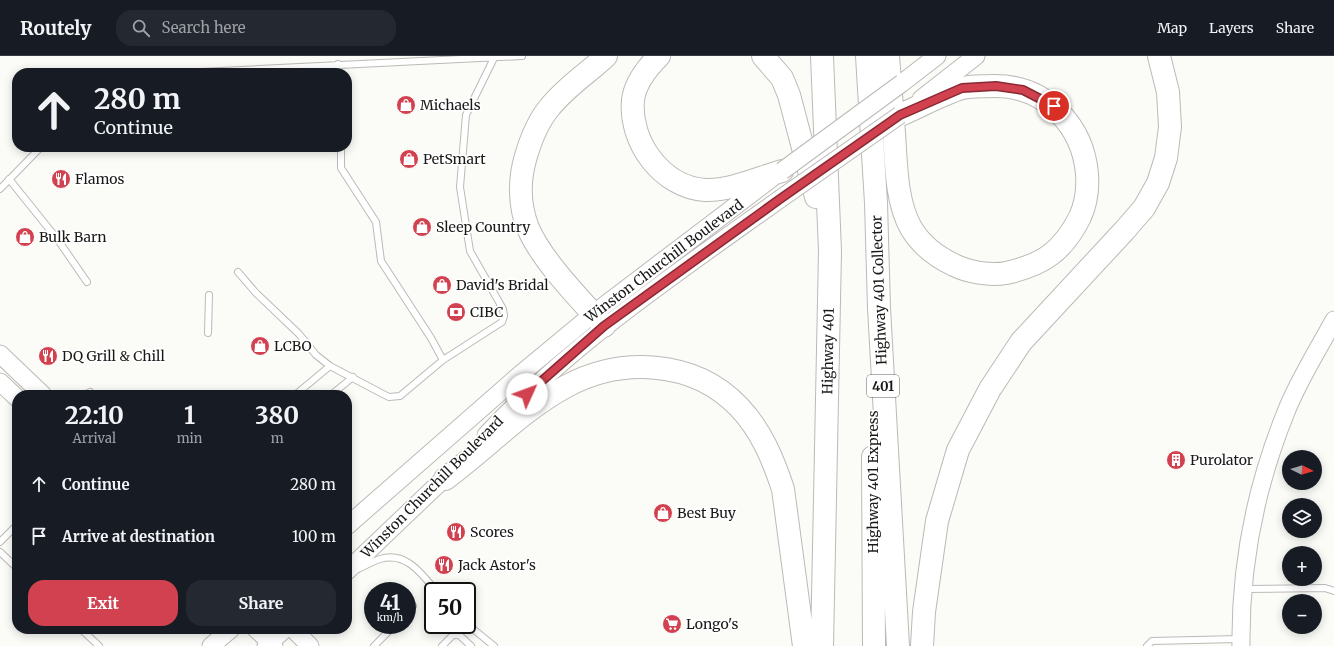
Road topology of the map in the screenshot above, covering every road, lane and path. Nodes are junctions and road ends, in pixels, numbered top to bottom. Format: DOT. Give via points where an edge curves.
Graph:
graph roads {
  1 [pos="522,56"];
  2 [pos="606,56"];
  3 [pos="658,56"];
  4 [pos="764,56"];
  5 [pos="822,56"];
  6 [pos="867,56"];
  7 [pos="888,56"];
  8 [pos="937,56"];
  9 [pos="976,56"];
  10 [pos="1159,56"];
  11 [pos="494,58"];
  12 [pos="338,64"];
  13 [pos="268,68"];
  14 [pos="338,68"];
  15 [pos="900,115"];
  16 [pos="871,126"];
  17 [pos="35,152"];
  18 [pos="340,152"];
  19 [pos="782,171"];
  20 [pos="10,179"];
  21 [pos="0,189"];
  22 [pos="830,251"];
  23 [pos="238,272"];
  24 [pos="87,282"];
  25 [pos="209,295"];
  26 [pos="599,320"];
  27 [pos="1334,320"];
  28 [pos="208,333"];
  29 [pos="0,354"];
  30 [pos="443,360"];
  31 [pos="330,366"];
  32 [pos="352,378"];
  33 [pos="0,382"];
  34 [pos="30,382"];
  35 [pos="38,390"];
  36 [pos="40,390"];
  37 [pos="301,390"];
  38 [pos="337,390"];
  39 [pos="12,393"];
  40 [pos="445,479"];
  41 [pos="352,521"];
  42 [pos="12,531"];
  43 [pos="0,542"];
  44 [pos="0,552"];
  45 [pos="12,563"];
  46 [pos="352,567"];
  47 [pos="352,570"];
  48 [pos="428,582"];
  49 [pos="1242,589"];
  50 [pos="1334,591"];
  51 [pos="476,631"];
  52 [pos="86,634"];
  53 [pos="225,634"];
  54 [pos="260,634"];
  55 [pos="280,634"];
  56 [pos="297,634"];
  57 [pos="386,634"];
  58 [pos="1241,643"];
  59 [pos="270,645"];
  60 [pos="99,646"];
  61 [pos="211,646"];
  62 [pos="310,646"];
  63 [pos="374,646"];
  64 [pos="442,646"];
  65 [pos="471,646"];
  66 [pos="494,646"];
  67 [pos="804,646"];
  68 [pos="822,646"];
  69 [pos="874,646"];
  70 [pos="898,646"];
  71 [pos="922,646"];
  72 [pos="1147,646"];
  1 -- 11 [label="lane"];
  2 -- 26 [label="highway" via="567,88 549,107 529,146 521,185 522,209 528,228 539,248"];
  3 -- 19 [label="highway" via="648,66 633,99 636,128 651,159 660,171 675,182 705,190 740,184"];
  4 -- 22 [label="highway" via="782,78 789,95"];
  5 -- 22 [label="highway, Highway 401"];
  6 -- 16 [label="highway, 401"];
  7 -- 15 [label="highway" via="896,170 901,199 911,228 925,246 939,258 960,268 1001,274 1037,264 1051,255 1067,239 1081,216 1088,189 1085,157 1073,129 1054,106 1023,90 996,86 962,88"];
  8 -- 19 [label="main road, Winston Churchill Boulevard, bridge"];
  9 -- 15 [label="main road, Winston Churchill Boulevard"];
  10 -- 71 [label="highway" via="1168,92 1170,127 1166,158 1158,184 1144,208 1022,342 990,389 958,450 937,521 924,612"];
  11 -- 12 [label="lane"];
  11 -- 30 [label="lane" via="466,115 460,187 470,251 503,309 504,316 502,322"];
  12 -- 13 [label="lane"];
  12 -- 14 [label="lane"];
  15 -- 26 [label="main road, Winston Churchill Boulevard, bridge"];
  16 -- 69 [label="highway, Highway 401 Express / 401"];
  16 -- 70 [label="highway, Highway 401 Collector / 401"];
  17 -- 20 [label="lane"];
  18 -- 30 [label="lane" via="341,168 376,222 381,261"];
  19 -- 26 [label="main road, Winston Churchill Boulevard"];
  20 -- 21 [label="lane"];
  20 -- 24 [label="lane"];
  22 -- 68 [label="highway, Highway 401"];
  23 -- 31 [label="lane"];
  25 -- 28 [label="lane"];
  26 -- 40 [label="main road, Winston Churchill Boulevard"];
  26 -- 41 [label="main road, Winston Churchill Boulevard" via="523,372"];
  27 -- 49 [label="main road" via="1284,418 1265,475 1250,536"];
  29 -- 34 [label="main road"];
  30 -- 32 [label="lane" via="396,397 381,393"];
  31 -- 32 [label="lane"];
  31 -- 37 [label="lane"];
  32 -- 38 [label="lane"];
  33 -- 39 [label="main road"];
  34 -- 35 [label="main road"];
  34 -- 36 [label="lane"];
  40 -- 46 [label="main road, Winston Churchill Boulevard"];
  40 -- 67 [label="highway" via="546,398 584,378 607,370 633,366 670,370 695,378 718,390 739,406 762,437 775,466 783,489"];
  42 -- 43 [label="lane"];
  44 -- 45 [label="lane"];
  47 -- 48 [label="lane" via="380,559 398,559 413,565"];
  49 -- 50 [label="lane" via="1325,588"];
  49 -- 58 [label="main road"];
  51 -- 66 [label="lane"];
  52 -- 60 [label="lane"];
  53 -- 61 [label="main road"];
  54 -- 59 [label="main road"];
  55 -- 59 [label="main road"];
  56 -- 62 [label="main road"];
  57 -- 63 [label="lane"];
  58 -- 72 [label="lane" via="1152,642"];
  64 -- 65 [label="lane" via="458,634"];
}
